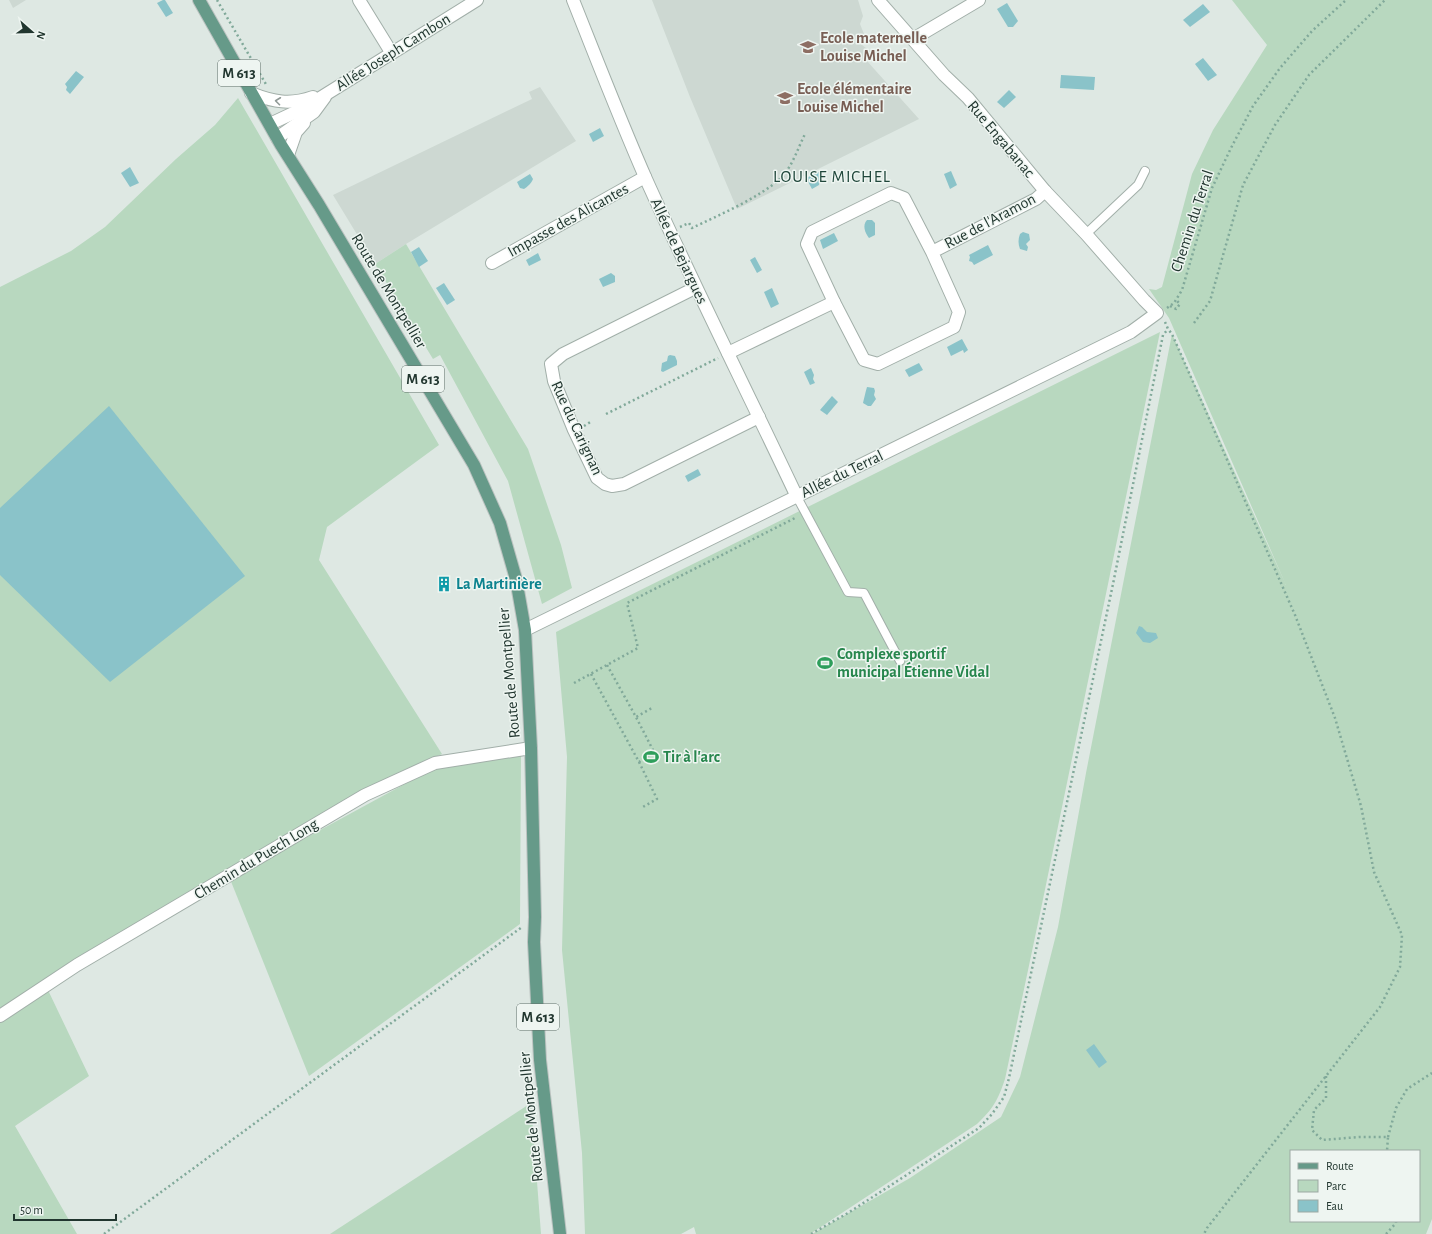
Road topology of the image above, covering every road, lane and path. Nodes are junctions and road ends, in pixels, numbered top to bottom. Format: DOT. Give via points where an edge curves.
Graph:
graph roads {
  1 [pos="199,0"];
  2 [pos="217,0"];
  3 [pos="359,0"];
  4 [pos="477,0"];
  5 [pos="572,0"];
  6 [pos="878,0"];
  7 [pos="979,0"];
  8 [pos="1346,0"];
  9 [pos="1385,0"];
  10 [pos="913,39"];
  11 [pos="391,52"];
  12 [pos="268,88"];
  13 [pos="329,91"];
  14 [pos="251,93"];
  15 [pos="314,112"];
  16 [pos="270,124"];
  17 [pos="804,134"];
  18 [pos="277,138"];
  19 [pos="288,155"];
  20 [pos="1145,170"];
  21 [pos="645,178"];
  22 [pos="1045,191"];
  23 [pos="670,232"];
  24 [pos="1086,234"];
  25 [pos="932,252"];
  26 [pos="492,263"];
  27 [pos="695,288"];
  28 [pos="1176,300"];
  29 [pos="834,302"];
  30 [pos="1170,306"];
  31 [pos="1157,313"];
  32 [pos="1194,323"];
  33 [pos="1168,329"];
  34 [pos="728,353"];
  35 [pos="606,414"];
  36 [pos="759,417"];
  37 [pos="797,496"];
  38 [pos="805,513"];
  39 [pos="525,630"];
  40 [pos="900,661"];
  41 [pos="607,665"];
  42 [pos="591,674"];
  43 [pos="574,683"];
  44 [pos="652,708"];
  45 [pos="636,717"];
  46 [pos="531,748"];
  47 [pos="639,762"];
  48 [pos="641,808"];
  49 [pos="535,917"];
  50 [pos="0,1016"];
  51 [pos="1432,1073"];
  52 [pos="1326,1075"];
  53 [pos="1388,1137"];
  54 [pos="1387,1150"];
  55 [pos="1396,1222"];
  56 [pos="104,1234"];
  57 [pos="560,1234"];
  58 [pos="811,1234"];
  59 [pos="1204,1234"];
  60 [pos="1386,1234"];
  1 -- 14 [label="main road, Route de Montpellier / M 613"];
  2 -- 12 [label="path"];
  3 -- 11 [label="street"];
  4 -- 11 [label="street, Allée Joseph Cambon"];
  5 -- 21 [label="street, Allée de Bejargues"];
  6 -- 10 [label="street, Rue Engabanac"];
  7 -- 10 [label="street"];
  8 -- 28 [label="path, Chemin du Terral" via="1312,31 1280,68 1253,106 1212,188 1182,290"];
  9 -- 32 [label="path" via="1309,75 1275,125 1243,185 1210,301"];
  10 -- 22 [label="street, Rue Engabanac" via="968,98"];
  11 -- 13 [label="street, Allée Joseph Cambon"];
  13 -- 14 [label="street, Allée Joseph Cambon, one-way" via="303,100 280,102"];
  13 -- 15 [label="street, Allée Joseph Cambon"];
  13 -- 16 [label="street, Allée Joseph Cambon" via="304,108"];
  14 -- 16 [label="main road, Route de Montpellier / M 613"];
  15 -- 18 [label="street, Allée Joseph Cambon"];
  15 -- 19 [label="street, Allée Joseph Cambon" via="296,132"];
  16 -- 18 [label="main road, Route de Montpellier / M 613"];
  17 -- 23 [label="path" via="788,169 781,177 722,214 692,228 689,223"];
  18 -- 19 [label="main road, Route de Montpellier / M 613"];
  19 -- 39 [label="main road, Route de Montpellier / M 613" via="474,465 500,523 516,579"];
  20 -- 24 [label="lane" via="1138,184"];
  21 -- 23 [label="street, Allée de Bejargues"];
  21 -- 26 [label="street, Impasse des Alicantes"];
  22 -- 24 [label="street, Rue Engabanac"];
  22 -- 25 [label="street, Rue de l'Aramon" via="1036,199"];
  23 -- 27 [label="street, Allée de Bejargues"];
  24 -- 31 [label="street, Rue Engabanac"];
  25 -- 29 [label="street, Rue de l'Aramon" via="904,198 891,193 812,232 807,244"];
  25 -- 29 [label="street, Rue de l'Aramon" via="959,312 954,327 878,364 864,360"];
  27 -- 34 [label="street, Allée de Bejargues"];
  27 -- 36 [label="street, Rue du Carignan" via="563,354 551,364 556,388 597,478 612,486 624,484"];
  28 -- 30 [label="path, Chemin du Terral"];
  28 -- 30 [label="path" via="1180,304 1176,309"];
  29 -- 34 [label="street"];
  30 -- 31 [label="path, Chemin du Terral"];
  31 -- 33 [label="path"];
  31 -- 37 [label="street, Allée du Terral" via="1131,332"];
  33 -- 52 [label="path" via="1295,615 1335,718 1361,806 1374,872 1402,935 1400,967 1380,1007"];
  33 -- 58 [label="path" via="1163,335 1030,986 1004,1097 979,1128 848,1214"];
  34 -- 35 [label="path"];
  34 -- 36 [label="street, Allée de Bejargues"];
  36 -- 37 [label="street, Allée de Bejargues"];
  37 -- 38 [label="lane"];
  37 -- 39 [label="street, Allée du Terral"];
  38 -- 40 [label="lane" via="848,592 864,593"];
  38 -- 41 [label="path" via="627,603 638,648"];
  39 -- 46 [label="main road, Route de Montpellier / M 613"];
  41 -- 42 [label="path"];
  41 -- 45 [label="path"];
  42 -- 43 [label="path"];
  42 -- 47 [label="path"];
  44 -- 45 [label="path"];
  45 -- 47 [label="path" via="654,752"];
  46 -- 49 [label="main road, Route de Montpellier / M 613"];
  46 -- 50 [label="street, Chemin du Puech Long" via="435,763 365,795 77,965"];
  47 -- 48 [label="path" via="657,798"];
  49 -- 56 [label="path"];
  49 -- 57 [label="main road, Route de Montpellier / M 613" via="540,1060"];
  51 -- 53 [label="path" via="1407,1089 1396,1108"];
  52 -- 53 [label="path" via="1326,1098 1314,1110 1312,1130 1322,1140"];
  52 -- 59 [label="path"];
  53 -- 54 [label="path"];
  55 -- 60 [label="path"];
}
